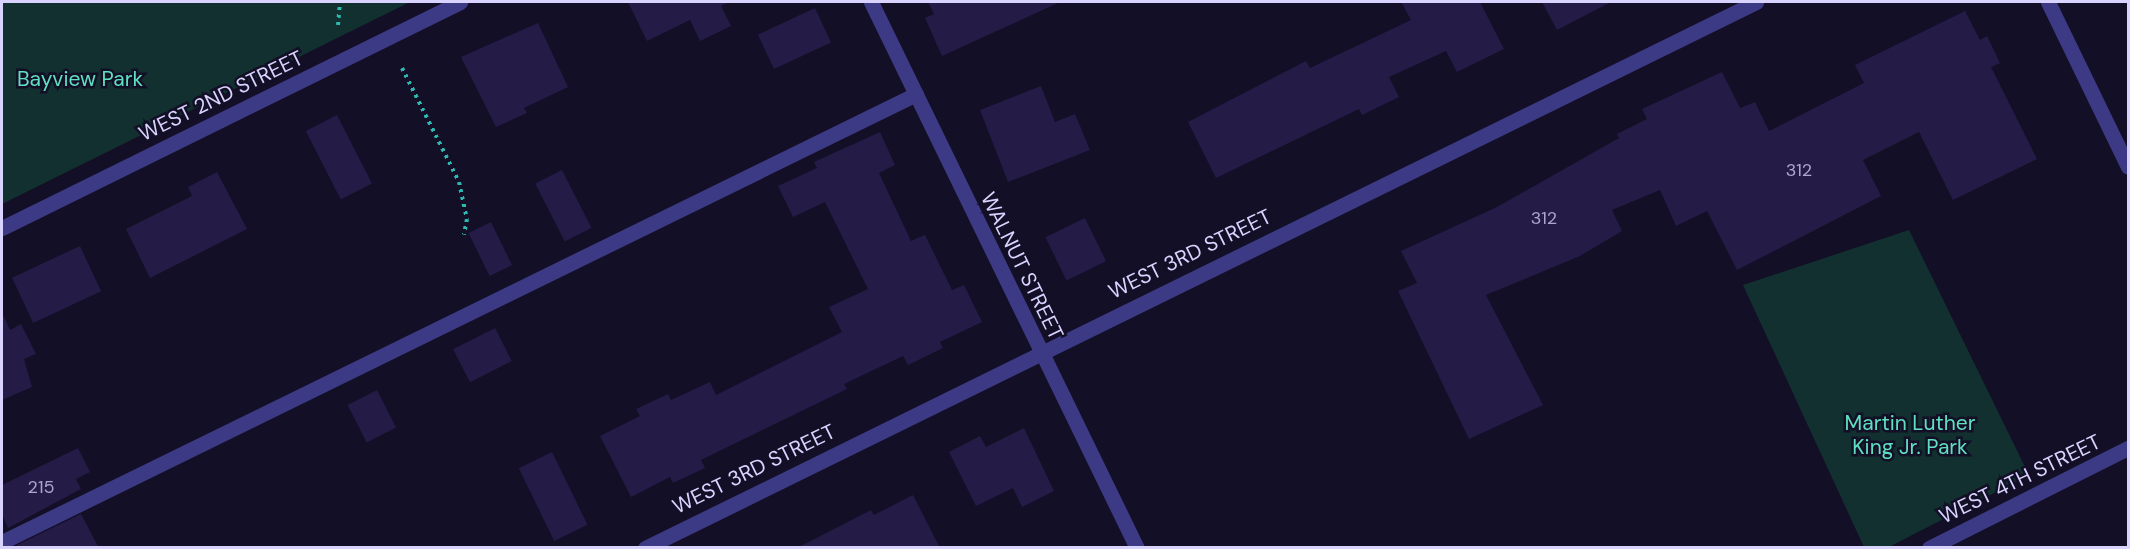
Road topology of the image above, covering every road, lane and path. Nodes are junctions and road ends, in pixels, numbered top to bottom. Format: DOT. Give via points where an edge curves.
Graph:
graph roads {
  1 [pos="340,2"];
  2 [pos="460,2"];
  3 [pos="871,2"];
  4 [pos="1756,2"];
  5 [pos="2048,2"];
  6 [pos="338,25"];
  7 [pos="402,68"];
  8 [pos="916,94"];
  9 [pos="2128,167"];
  10 [pos="2,228"];
  11 [pos="464,235"];
  12 [pos="1040,351"];
  13 [pos="2128,448"];
  14 [pos="2,542"];
  15 [pos="645,548"];
  16 [pos="1137,548"];
  17 [pos="1929,548"];
  1 -- 6 [label="path"];
  2 -- 10 [label="street, WEST 2ND STREET"];
  3 -- 8 [label="street, WALNUT STREET"];
  4 -- 12 [label="street, WEST 3RD STREET"];
  5 -- 9 [label="street"];
  7 -- 11 [label="path" via="459,182 467,219"];
  8 -- 12 [label="street, WALNUT STREET"];
  8 -- 14 [label="street"];
  12 -- 15 [label="street, WEST 3RD STREET"];
  12 -- 16 [label="street, WALNUT STREET"];
  13 -- 17 [label="street, WEST 4TH STREET"];
}
